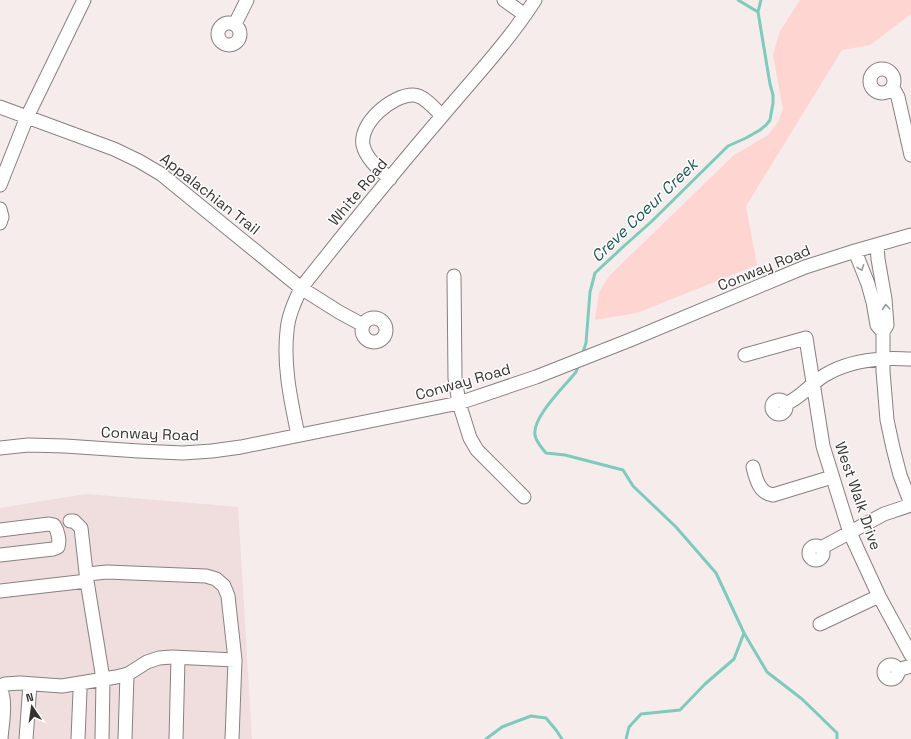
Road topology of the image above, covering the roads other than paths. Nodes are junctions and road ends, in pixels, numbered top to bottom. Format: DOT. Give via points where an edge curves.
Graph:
graph roads {
  1 [pos="84,0"];
  2 [pos="247,0"];
  3 [pos="504,0"];
  4 [pos="535,0"];
  5 [pos="525,15"];
  6 [pos="235,24"];
  7 [pos="893,88"];
  8 [pos="0,107"];
  9 [pos="442,116"];
  10 [pos="27,117"];
  11 [pos="911,155"];
  12 [pos="390,178"];
  13 [pos="0,185"];
  14 [pos="0,209"];
  15 [pos="0,222"];
  16 [pos="911,235"];
  17 [pos="877,245"];
  18 [pos="855,251"];
  19 [pos="454,276"];
  20 [pos="301,288"];
  21 [pos="363,325"];
  22 [pos="883,332"];
  23 [pos="745,356"];
  24 [pos="883,359"];
  25 [pos="911,359"];
  26 [pos="812,384"];
  27 [pos="459,403"];
  28 [pos="785,404"];
  29 [pos="298,435"];
  30 [pos="0,448"];
  31 [pos="753,467"];
  32 [pos="832,477"];
  33 [pos="524,497"];
  34 [pos="911,505"];
  35 [pos="70,521"];
  36 [pos="0,530"];
  37 [pos="850,533"];
  38 [pos="821,548"];
  39 [pos="0,555"];
  40 [pos="87,577"];
  41 [pos="0,591"];
  42 [pos="879,596"];
  43 [pos="820,624"];
  44 [pos="911,655"];
  45 [pos="178,658"];
  46 [pos="235,660"];
  47 [pos="911,666"];
  48 [pos="898,670"];
  49 [pos="127,674"];
  50 [pos="103,680"];
  51 [pos="30,684"];
  52 [pos="78,684"];
  53 [pos="0,687"];
  54 [pos="1,739"];
  55 [pos="26,739"];
  56 [pos="78,739"];
  57 [pos="102,739"];
  58 [pos="125,739"];
  59 [pos="176,739"];
  60 [pos="232,739"];
  1 -- 10 [label="street"];
  2 -- 6 [label="street"];
  3 -- 5 [label="street"];
  4 -- 5 [label="street, White Road"];
  5 -- 9 [label="street, White Road"];
  7 -- 11 [label="street" via="898,97"];
  8 -- 10 [label="street, Appalachian Trail"];
  9 -- 12 [label="street, White Road"];
  9 -- 12 [label="street" via="427,100 414,94 398,98 376,114 366,128 364,146 376,167"];
  10 -- 13 [label="street"];
  10 -- 20 [label="street, Appalachian Trail" via="114,148 161,174"];
  12 -- 20 [label="street, White Road"];
  14 -- 15 [label="street"];
  16 -- 17 [label="street, Conway Road"];
  17 -- 18 [label="street, Conway Road"];
  22 -- 17 [label="street, one-way" via="888,324"];
  18 -- 22 [label="street, one-way" via="868,284 877,325"];
  18 -- 27 [label="street, Conway Road" via="805,267 630,340"];
  19 -- 27 [label="street" via="456,378"];
  20 -- 21 [label="street, Appalachian Trail"];
  20 -- 29 [label="street, White Road" via="287,330 286,352 288,382"];
  22 -- 24 [label="street"];
  23 -- 26 [label="street, West Walk Drive" via="806,338"];
  24 -- 25 [label="street"];
  24 -- 26 [label="street" via="839,368"];
  24 -- 34 [label="street" via="887,420 900,475"];
  26 -- 28 [label="street" via="794,400"];
  26 -- 32 [label="street, West Walk Drive" via="820,434"];
  27 -- 29 [label="street, Conway Road"];
  27 -- 33 [label="street" via="470,438 477,450"];
  29 -- 30 [label="street, Conway Road" via="241,447 191,452 28,445"];
  31 -- 32 [label="street" via="760,487 764,492 773,495"];
  32 -- 37 [label="street, West Walk Drive"];
  34 -- 37 [label="street" via="884,514"];
  35 -- 40 [label="street" via="74,521 81,528"];
  36 -- 39 [label="street" via="54,524 59,544 53,549"];
  37 -- 38 [label="street"];
  37 -- 42 [label="street, West Walk Drive"];
  40 -- 41 [label="street"];
  40 -- 46 [label="street" via="107,572 206,576 216,579 224,586 228,596"];
  40 -- 50 [label="street"];
  42 -- 43 [label="street"];
  42 -- 44 [label="street, West Walk Drive"];
  45 -- 46 [label="street"];
  45 -- 49 [label="street" via="159,658"];
  45 -- 59 [label="street"];
  46 -- 60 [label="street"];
  47 -- 48 [label="street"];
  49 -- 50 [label="street"];
  49 -- 58 [label="street"];
  50 -- 52 [label="street"];
  50 -- 57 [label="street"];
  51 -- 52 [label="street"];
  51 -- 53 [label="street" via="5,684"];
  51 -- 55 [label="street"];
  52 -- 56 [label="street"];
  53 -- 54 [label="street" via="4,707"];
}
